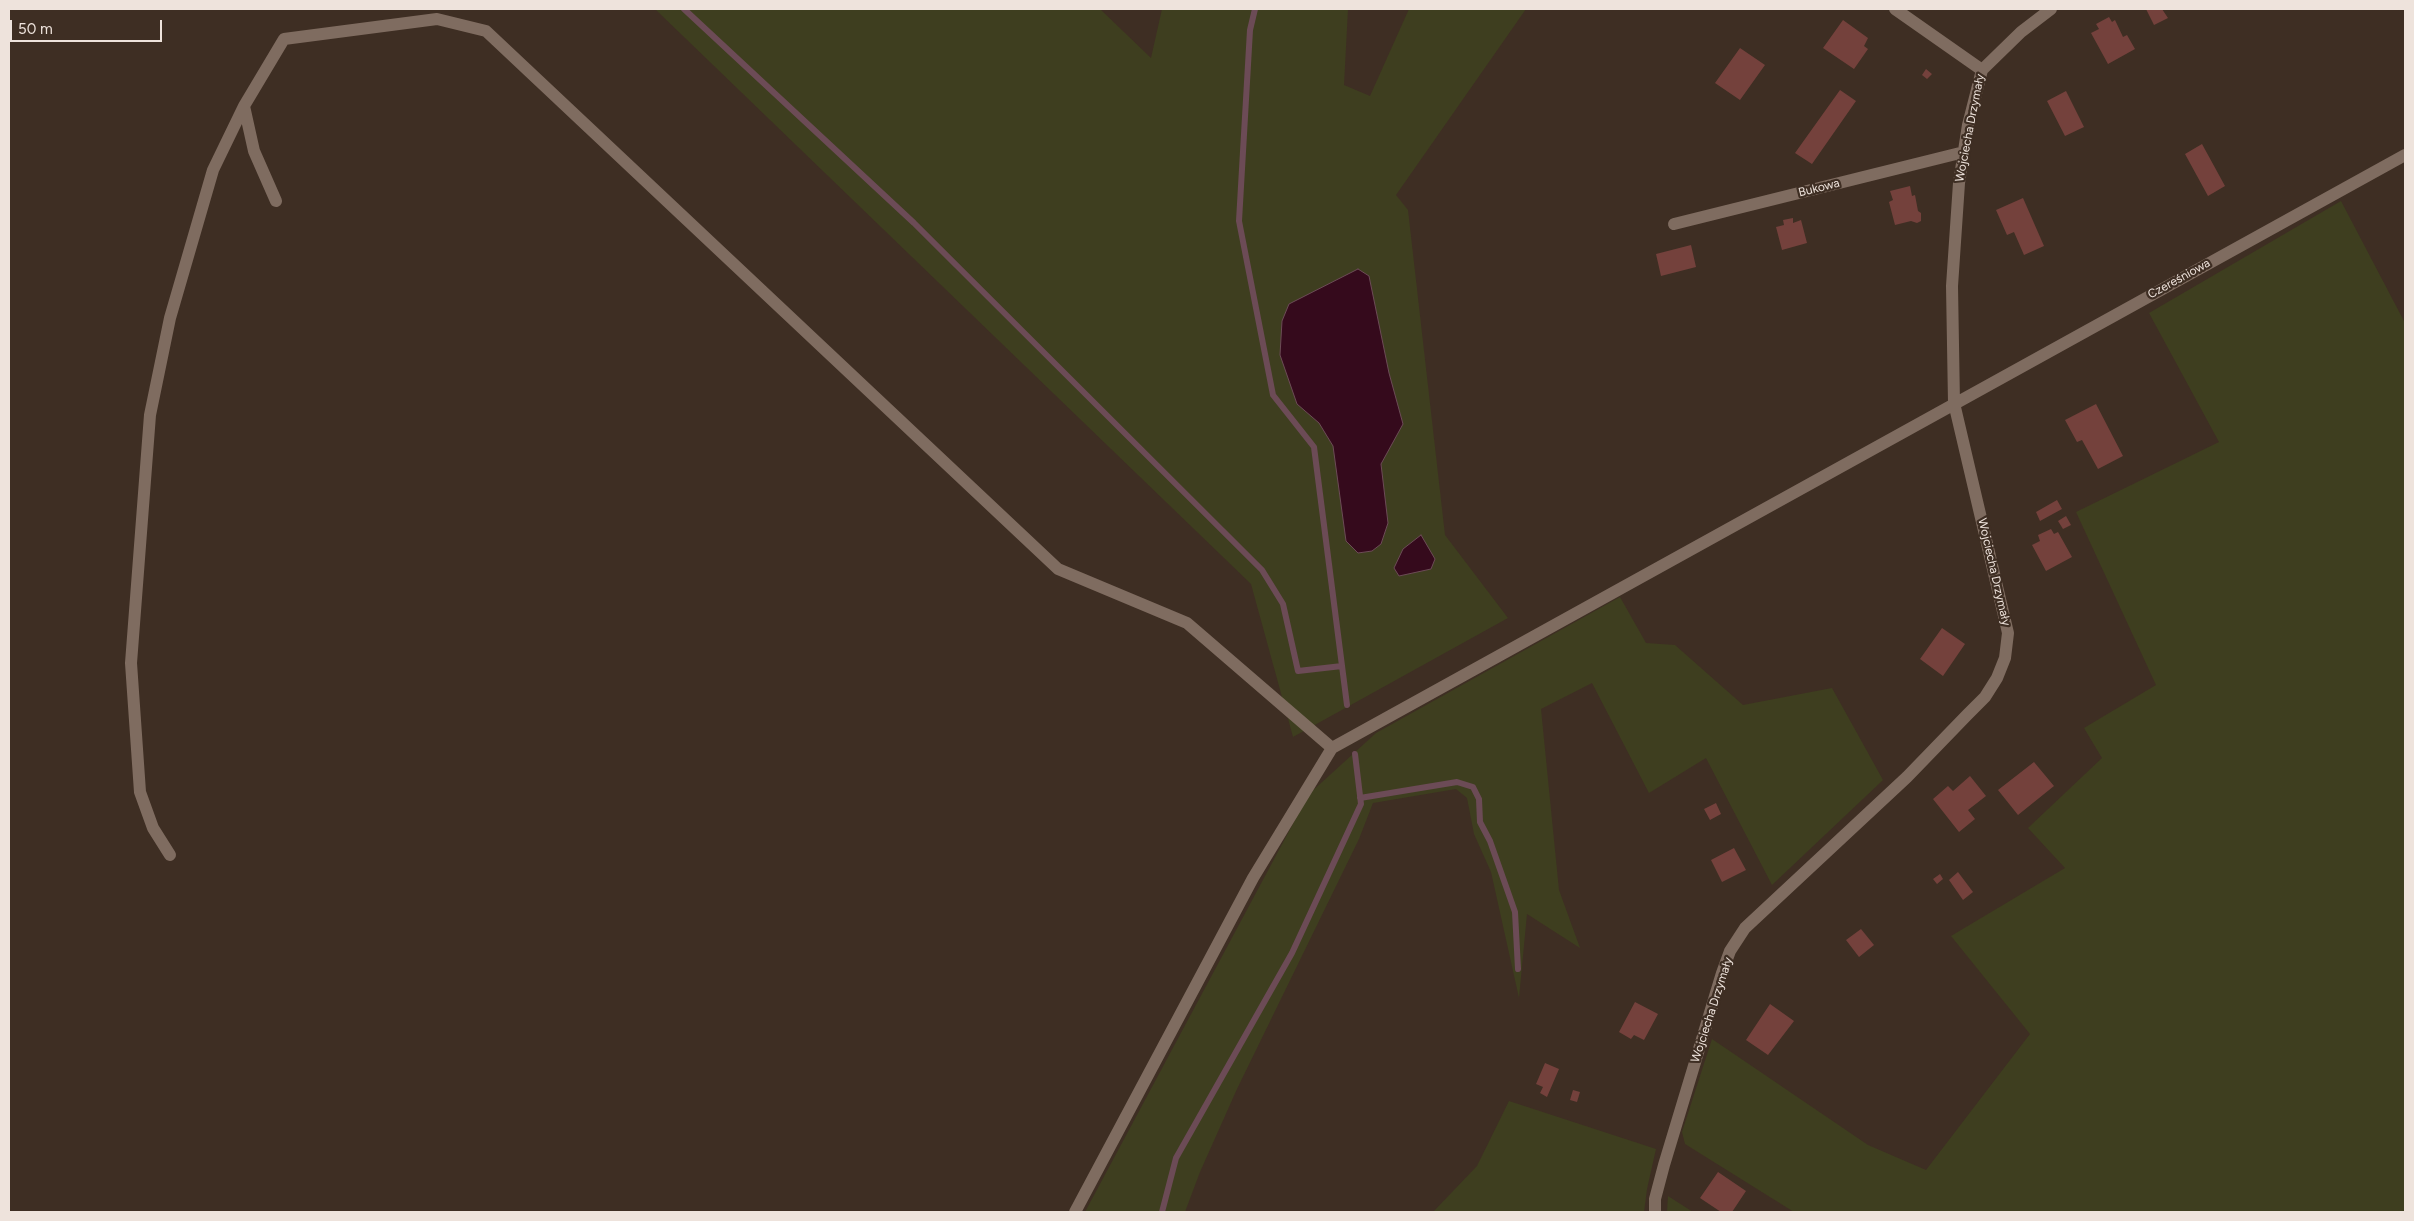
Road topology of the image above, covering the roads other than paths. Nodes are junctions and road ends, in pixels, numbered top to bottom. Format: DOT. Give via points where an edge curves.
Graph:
graph roads {
  1 [pos="1895,9"];
  2 [pos="2051,9"];
  3 [pos="1982,70"];
  4 [pos="244,106"];
  5 [pos="1964,152"];
  6 [pos="2405,155"];
  7 [pos="276,201"];
  8 [pos="1674,224"];
  9 [pos="1954,403"];
  10 [pos="1332,748"];
  11 [pos="170,855"];
  12 [pos="1075,1212"];
  13 [pos="1655,1212"];
  1 -- 3 [label="street, Wojciecha Drzymały"];
  2 -- 3 [label="street" via="2021,32"];
  3 -- 5 [label="street, Wojciecha Drzymały"];
  4 -- 7 [label="street" via="254,151"];
  4 -- 10 [label="street" via="284,39 437,19 486,31 1058,569 1188,623"];
  4 -- 11 [label="street" via="213,170 170,318 150,415 132,663 140,792 153,828"];
  5 -- 8 [label="street, Bukowa"];
  5 -- 9 [label="street, Wojciecha Drzymały" via="1952,286"];
  6 -- 9 [label="street, Czereśniowa"];
  9 -- 10 [label="street, Czereśniowa"];
  9 -- 13 [label="street, Wojciecha Drzymały" via="2008,633 2006,658 1997,678 1968,715 1745,928 1730,951 1664,1164"];
  10 -- 12 [label="street" via="1253,878"];
}
